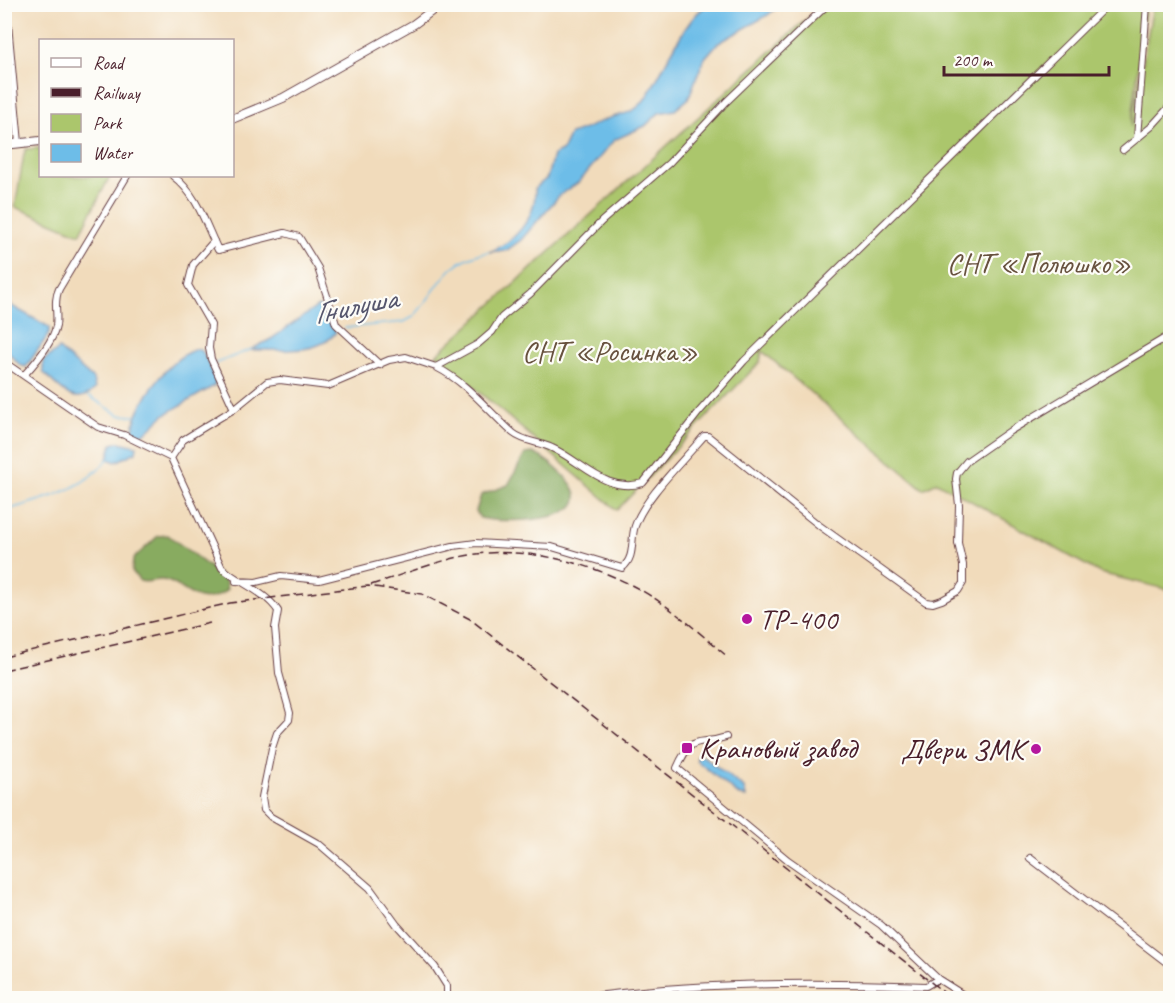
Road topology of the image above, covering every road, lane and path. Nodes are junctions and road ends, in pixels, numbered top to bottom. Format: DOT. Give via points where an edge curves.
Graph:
graph roads {
  1 [pos="9,4"];
  2 [pos="441,4"];
  3 [pos="828,4"];
  4 [pos="1108,4"];
  5 [pos="1148,4"];
  6 [pos="1170,106"];
  7 [pos="234,118"];
  8 [pos="1137,138"];
  9 [pos="39,141"];
  10 [pos="19,143"];
  11 [pos="4,145"];
  12 [pos="1123,150"];
  13 [pos="126,177"];
  14 [pos="174,177"];
  15 [pos="214,242"];
  16 [pos="1170,335"];
  17 [pos="4,362"];
  18 [pos="380,364"];
  19 [pos="436,367"];
  20 [pos="25,374"];
  21 [pos="234,409"];
  22 [pos="171,458"];
  23 [pos="236,581"];
  24 [pos="726,737"];
  25 [pos="1030,858"];
  26 [pos="1170,964"];
  27 [pos="938,979"];
  28 [pos="447,999"];
  29 [pos="580,999"];
  30 [pos="968,999"];
  1 -- 10 [label="street"];
  2 -- 7 [label="main road" via="414,24 283,98"];
  3 -- 19 [label="street" via="669,163 502,317 492,332"];
  4 -- 19 [label="street" via="744,361 643,483 629,487 611,484 555,449 521,438 451,374"];
  5 -- 8 [label="street"];
  6 -- 8 [label="street"];
  8 -- 12 [label="street"];
  9 -- 10 [label="main road"];
  10 -- 11 [label="main road"];
  13 -- 20 [label="street" via="59,289 54,302 54,333"];
  14 -- 15 [label="street" via="195,199"];
  15 -- 18 [label="street" via="218,250 285,233 299,237 318,268 336,324"];
  15 -- 21 [label="street" via="193,265 188,285 212,325 211,359"];
  16 -- 23 [label="street" via="967,461 956,479 963,583 958,591 933,603 849,549 708,436 704,436 645,508 634,529 631,554 622,568 552,547 476,543 319,580 281,576 256,582"];
  17 -- 20 [label="street"];
  18 -- 19 [label="street" via="406,357"];
  18 -- 21 [label="street" via="328,386 267,382"];
  20 -- 22 [label="street" via="98,427"];
  21 -- 22 [label="street" via="183,440"];
  22 -- 23 [label="street" via="222,568"];
  23 -- 28 [label="street" via="274,604 278,611 275,628 279,674 290,713 272,748 262,796 264,810 319,844 370,888 435,967 447,986"];
  24 -- 27 [label="street" via="690,745 677,768 788,860 881,925"];
  25 -- 26 [label="street"];
  27 -- 29 [label="street" via="926,986 723,984"];
  27 -- 30 [label="street"];
}
